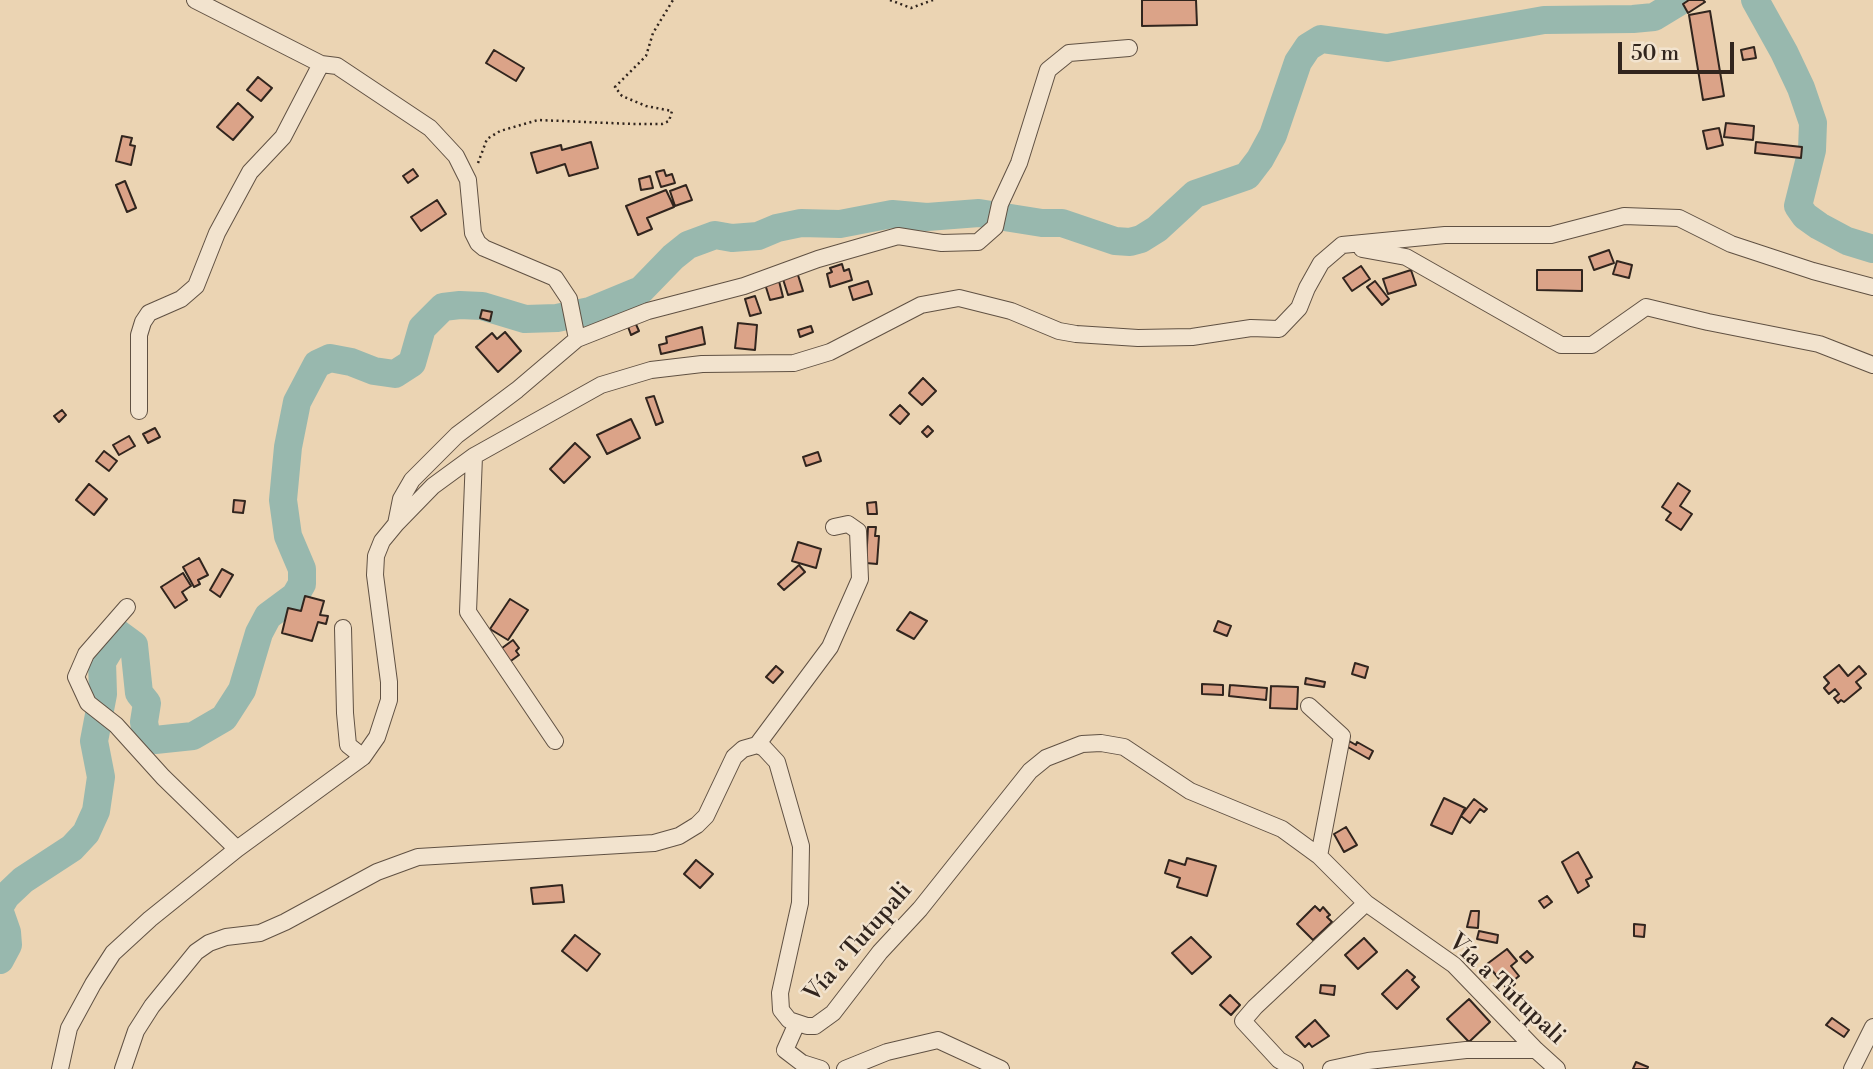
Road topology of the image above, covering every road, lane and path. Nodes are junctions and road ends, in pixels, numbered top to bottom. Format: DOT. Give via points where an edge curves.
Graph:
graph roads {
  1 [pos="195,0"];
  2 [pos="673,0"];
  3 [pos="890,0"];
  4 [pos="933,0"];
  5 [pos="1129,48"];
  6 [pos="321,64"];
  7 [pos="468,180"];
  8 [pos="1342,245"];
  9 [pos="1873,287"];
  10 [pos="575,333"];
  11 [pos="1873,365"];
  12 [pos="139,411"];
  13 [pos="474,456"];
  14 [pos="396,524"];
  15 [pos="834,527"];
  16 [pos="127,607"];
  17 [pos="343,628"];
  18 [pos="1309,706"];
  19 [pos="555,741"];
  20 [pos="757,745"];
  21 [pos="363,757"];
  22 [pos="237,849"];
  23 [pos="1319,856"];
  24 [pos="1366,903"];
  25 [pos="797,1023"];
  26 [pos="1873,1027"];
  27 [pos="1536,1050"];
  28 [pos="60,1069"];
  29 [pos="125,1069"];
  30 [pos="821,1069"];
  31 [pos="845,1069"];
  32 [pos="1001,1069"];
  33 [pos="1295,1069"];
  34 [pos="1331,1069"];
  35 [pos="1557,1069"];
  36 [pos="1852,1069"];
  1 -- 6 [label="street"];
  2 -- 7 [label="path" via="653,33 646,57 615,86 622,96 672,111 669,121 538,120 500,131 488,139"];
  3 -- 4 [label="path" via="911,8"];
  5 -- 10 [label="street" via="1069,53 1048,70 995,228 978,242 942,243 898,236 818,258 744,286"];
  6 -- 7 [label="street" via="337,66 430,128 456,156"];
  6 -- 12 [label="street" via="283,137 253,166 234,199 196,286 181,299 149,313 143,322"];
  7 -- 10 [label="street" via="478,243 555,278 569,299"];
  8 -- 9 [label="street" via="1445,235 1551,235 1624,215 1679,218 1731,244"];
  8 -- 11 [label="street" via="1406,257 1561,345 1592,345 1646,307 1819,344"];
  8 -- 13 [label="street" via="1321,263 1299,308 1279,329 1251,328 1192,337 1076,334 980,302 959,298 936,301 830,352 794,363 702,364 651,370 601,384"];
  10 -- 14 [label="street" via="412,480 401,499"];
  13 -- 14 [label="street" via="433,486"];
  13 -- 19 [label="street" via="468,612"];
  14 -- 21 [label="street" via="376,556 375,575 389,700 377,737"];
  15 -- 20 [label="street" via="848,524 858,531 860,579 830,647"];
  16 -- 22 [label="street" via="86,654 76,677 88,703 116,725"];
  17 -- 21 [label="street" via="348,745"];
  18 -- 23 [label="street" via="1342,736"];
  20 -- 25 [label="street, Vía a Tutupali" via="777,762 801,846 800,904 780,993 781,1010"];
  20 -- 29 [label="street" via="734,757 706,816 679,836 654,843 418,857 377,872 260,933 209,943 196,952 152,1006 136,1031"];
  21 -- 22 [label="street"];
  22 -- 28 [label="street" via="113,953 69,1028"];
  23 -- 24 [label="street, Vía a Tutupali"];
  23 -- 25 [label="street, Vía a Tutupali" via="1282,829 1190,791 1124,747 1082,744 1046,758 1030,771 833,1013 815,1026"];
  24 -- 27 [label="street, Vía a Tutupali" via="1454,965"];
  24 -- 33 [label="street" via="1243,1021 1279,1060"];
  25 -- 30 [label="street" via="785,1049 802,1063"];
  26 -- 36 [label="street"];
  27 -- 34 [label="street" via="1466,1050"];
  27 -- 35 [label="street, Vía a Tutupali"];
  31 -- 32 [label="street" via="887,1052 938,1040"];
}
